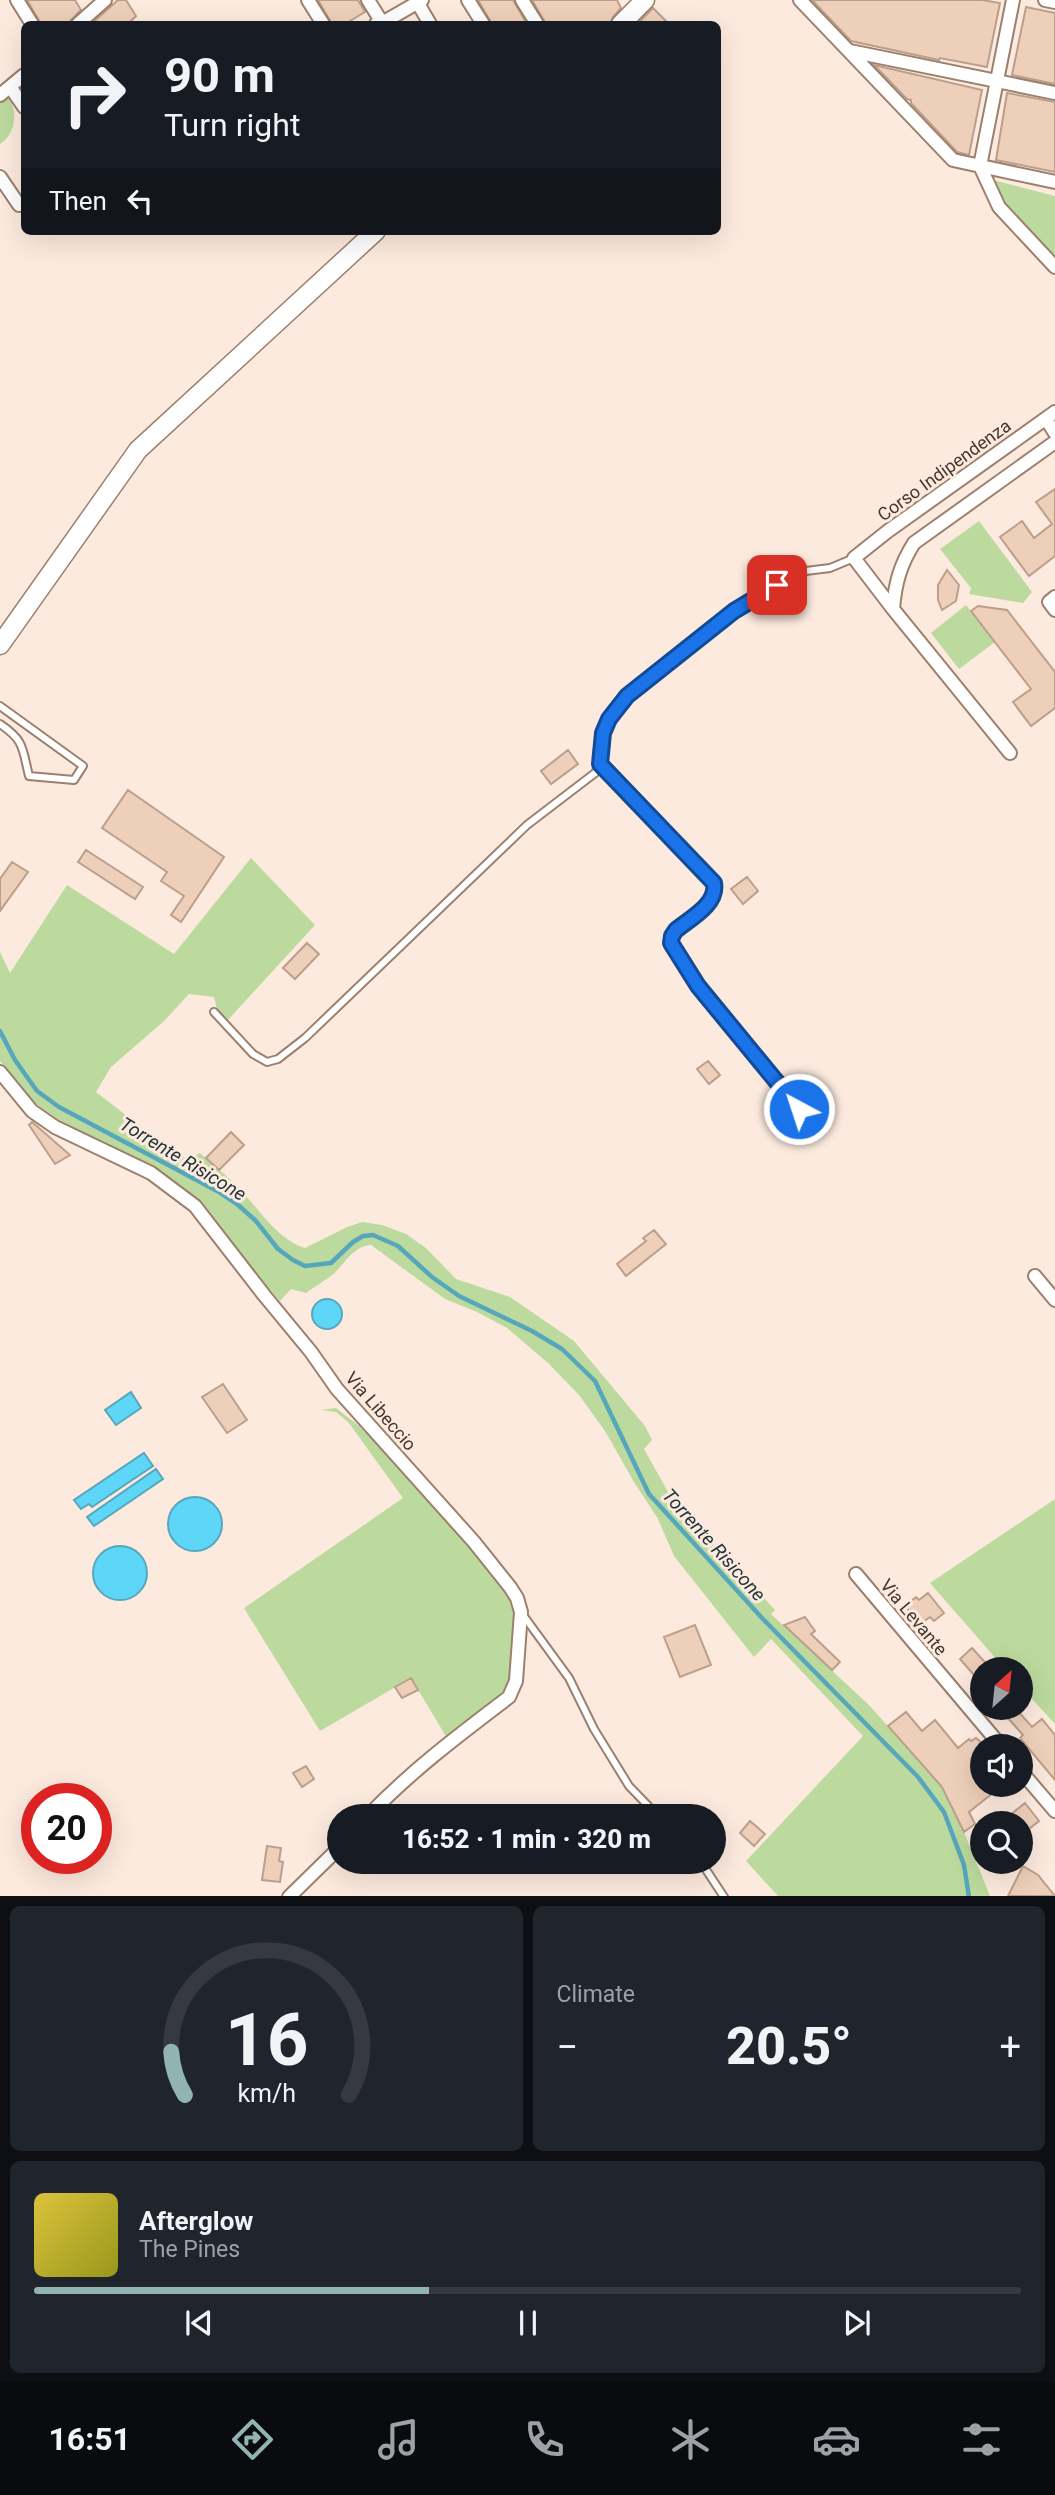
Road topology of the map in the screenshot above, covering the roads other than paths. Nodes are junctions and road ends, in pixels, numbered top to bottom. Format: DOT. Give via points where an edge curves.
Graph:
graph roads {
  1 [pos="17,0"];
  2 [pos="105,0"];
  3 [pos="308,0"];
  4 [pos="368,0"];
  5 [pos="468,0"];
  6 [pos="522,0"];
  7 [pos="645,0"];
  8 [pos="800,0"];
  9 [pos="1013,0"];
  10 [pos="1045,0"];
  11 [pos="418,1"];
  12 [pos="1055,2"];
  13 [pos="625,13"];
  14 [pos="87,15"];
  15 [pos="30,21"];
  16 [pos="321,21"];
  17 [pos="378,21"];
  18 [pos="385,21"];
  19 [pos="428,21"];
  20 [pos="481,21"];
  21 [pos="535,21"];
  22 [pos="849,51"];
  23 [pos="21,78"];
  24 [pos="997,82"];
  25 [pos="6,91"];
  26 [pos="1055,93"];
  27 [pos="21,104"];
  28 [pos="980,166"];
  29 [pos="0,177"];
  30 [pos="1055,182"];
  31 [pos="19,205"];
  32 [pos="372,235"];
  33 [pos="1055,267"];
  34 [pos="1050,416"];
  35 [pos="1055,433"];
  36 [pos="1055,442"];
  37 [pos="935,497"];
  38 [pos="949,518"];
  39 [pos="854,558"];
  40 [pos="1055,597"];
  41 [pos="893,609"];
  42 [pos="1055,610"];
  43 [pos="0,645"];
  44 [pos="0,706"];
  45 [pos="0,724"];
  46 [pos="1010,753"];
  47 [pos="600,764"];
  48 [pos="214,1012"];
  49 [pos="0,1072"];
  50 [pos="799,1109"];
  51 [pos="1035,1276"];
  52 [pos="1055,1300"];
  53 [pos="856,1574"];
  54 [pos="521,1612"];
  55 [pos="991,1734"];
  56 [pos="1033,1785"];
  57 [pos="380,1804"];
  58 [pos="646,1804"];
  59 [pos="1055,1811"];
  60 [pos="327,1859"];
  61 [pos="709,1874"];
  62 [pos="289,1896"];
  63 [pos="724,1896"];
  1 -- 15 [label="street"];
  2 -- 14 [label="street"];
  3 -- 16 [label="street"];
  4 -- 17 [label="street"];
  5 -- 20 [label="street"];
  6 -- 21 [label="street"];
  7 -- 13 [label="street"];
  8 -- 22 [label="street"];
  9 -- 24 [label="street"];
  10 -- 12 [label="street"];
  11 -- 18 [label="street"];
  11 -- 19 [label="street"];
  22 -- 24 [label="street"];
  22 -- 28 [label="street" via="953,160"];
  23 -- 25 [label="street"];
  24 -- 26 [label="street"];
  24 -- 28 [label="street"];
  25 -- 27 [label="street"];
  28 -- 30 [label="street"];
  28 -- 33 [label="street" via="999,206"];
  29 -- 31 [label="street"];
  32 -- 43 [label="street" via="138,450"];
  34 -- 35 [label="street"];
  34 -- 37 [label="street, Corso Indipendenza"];
  36 -- 38 [label="street"];
  37 -- 38 [label="street"];
  37 -- 39 [label="street, Corso Indipendenza"];
  38 -- 41 [label="street" via="914,543 895,582"];
  39 -- 41 [label="street"];
  39 -- 47 [label="lane" via="788,578 734,611 627,696 603,733"];
  40 -- 42 [label="street" via="1049,602"];
  41 -- 46 [label="street"];
  44 -- 45 [label="lane" via="83,766 74,780 29,776 20,741"];
  47 -- 48 [label="lane" via="595,774 527,825 278,1059 267,1062 253,1054"];
  47 -- 50 [label="lane" via="714,883 712,901 676,930 671,943 698,986"];
  49 -- 54 [label="street, Via Libeccio" via="39,1116 151,1173 195,1206 337,1389 482,1551 510,1587"];
  51 -- 52 [label="street"];
  53 -- 55 [label="street, Via Levante"];
  54 -- 57 [label="street" via="509,1697 436,1752"];
  54 -- 58 [label="lane" via="569,1678 629,1786"];
  56 -- 59 [label="street"];
  60 -- 62 [label="street"];
  61 -- 63 [label="lane"];
}
